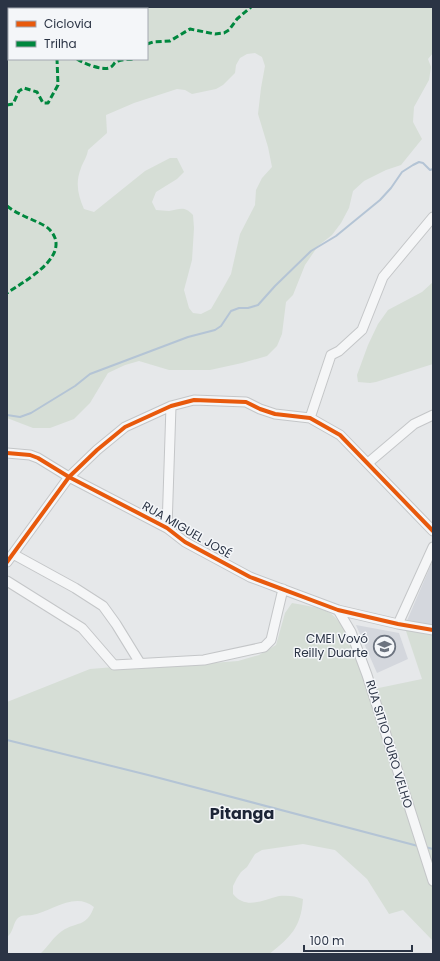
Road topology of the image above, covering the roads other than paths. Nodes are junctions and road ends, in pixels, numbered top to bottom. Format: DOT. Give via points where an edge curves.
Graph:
graph roads {
  1 [pos="433,217"];
  2 [pos="171,406"];
  3 [pos="433,414"];
  4 [pos="310,418"];
  5 [pos="7,453"];
  6 [pos="368,463"];
  7 [pos="69,477"];
  8 [pos="167,528"];
  9 [pos="433,531"];
  10 [pos="433,547"];
  11 [pos="13,554"];
  12 [pos="7,562"];
  13 [pos="7,581"];
  14 [pos="283,589"];
  15 [pos="338,610"];
  16 [pos="398,624"];
  17 [pos="433,630"];
  18 [pos="140,663"];
  19 [pos="433,881"];
  1 -- 4 [label="street" via="383,277 362,330 331,355"];
  2 -- 4 [label="street" via="194,400 246,402 275,414"];
  2 -- 7 [label="street" via="125,427 96,450"];
  2 -- 8 [label="street"];
  3 -- 6 [label="street" via="414,424"];
  4 -- 6 [label="street" via="340,435"];
  5 -- 7 [label="street, RUA MIGUEL JOSÉ" via="38,458"];
  6 -- 9 [label="street"];
  7 -- 8 [label="street, RUA MIGUEL JOSÉ"];
  7 -- 11 [label="street"];
  8 -- 14 [label="street, RUA MIGUEL JOSÉ" via="185,542 250,576"];
  10 -- 16 [label="street"];
  11 -- 12 [label="street"];
  11 -- 18 [label="street" via="103,606"];
  13 -- 18 [label="street" via="82,628 114,665"];
  14 -- 15 [label="street, RUA MIGUEL JOSÉ"];
  14 -- 18 [label="street" via="271,640 264,647 204,660"];
  15 -- 16 [label="street, RUA MIGUEL JOSÉ"];
  15 -- 19 [label="street, RUA SITIO OURO VELHO" via="351,632 367,675"];
  16 -- 17 [label="street, RUA MIGUEL JOSÉ"];
}
